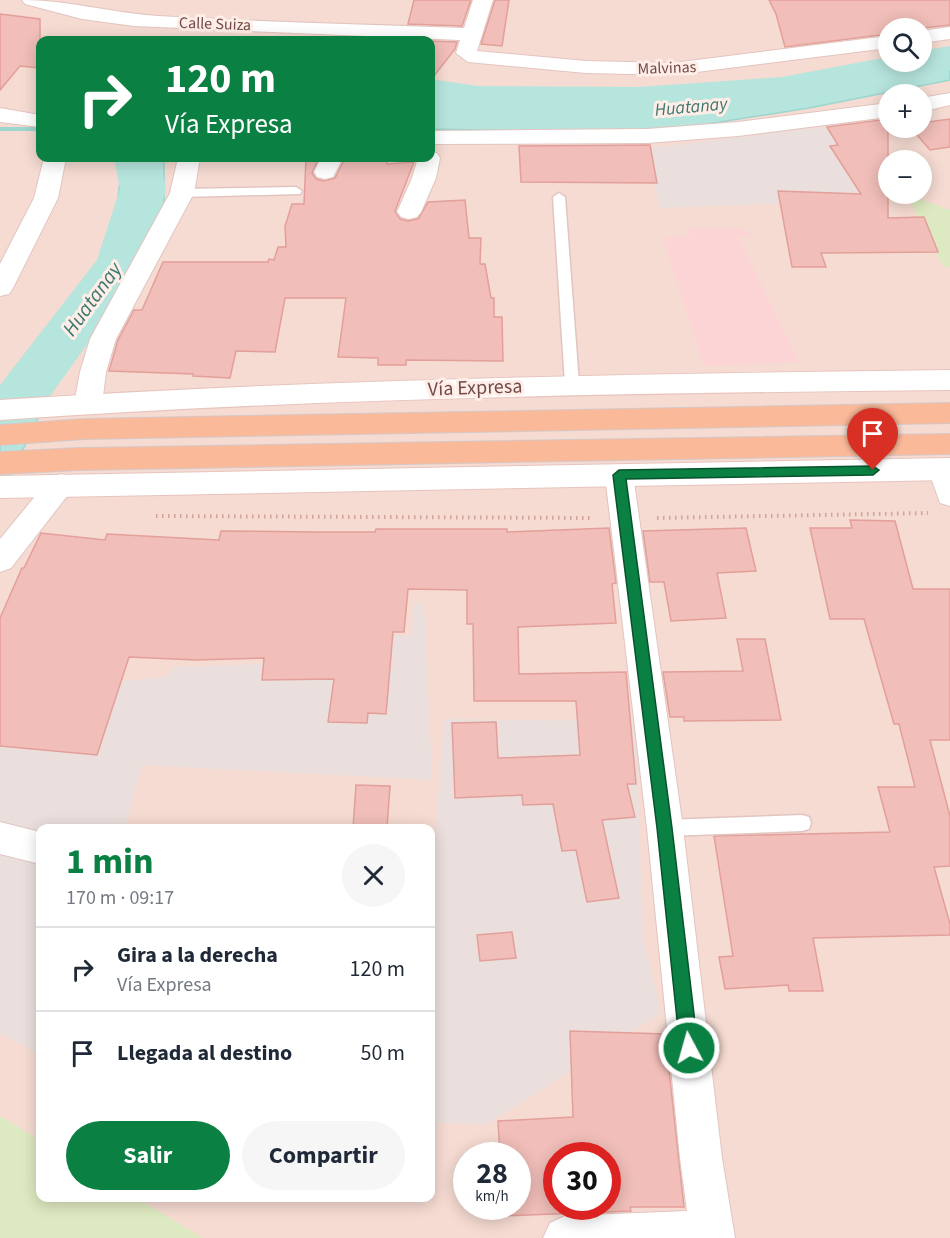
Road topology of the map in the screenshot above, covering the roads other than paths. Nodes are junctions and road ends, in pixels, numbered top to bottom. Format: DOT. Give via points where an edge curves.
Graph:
graph roads {
  1 [pos="32,0"];
  2 [pos="483,0"];
  3 [pos="159,22"];
  4 [pos="950,33"];
  5 [pos="472,34"];
  6 [pos="932,35"];
  7 [pos="144,36"];
  8 [pos="878,43"];
  9 [pos="950,99"];
  10 [pos="932,103"];
  11 [pos="878,111"];
  12 [pos="0,115"];
  13 [pos="36,120"];
  14 [pos="435,146"];
  15 [pos="54,162"];
  16 [pos="188,162"];
  17 [pos="428,162"];
  18 [pos="296,190"];
  19 [pos="182,193"];
  20 [pos="559,197"];
  21 [pos="409,212"];
  22 [pos="0,288"];
  23 [pos="950,380"];
  24 [pos="572,384"];
  25 [pos="0,410"];
  26 [pos="950,412"];
  27 [pos="84,413"];
  28 [pos="0,435"];
  29 [pos="0,463"];
  30 [pos="619,475"];
  31 [pos="946,478"];
  32 [pos="59,484"];
  33 [pos="0,487"];
  34 [pos="0,560"];
  35 [pos="802,823"];
  36 [pos="665,828"];
  37 [pos="0,838"];
  38 [pos="36,847"];
  39 [pos="712,1235"];
  40 [pos="565,1238"];
  1 -- 3 [label="street, Calle Suiza" via="90,15"];
  2 -- 5 [label="street"];
  3 -- 5 [label="street, Calle Suiza"];
  3 -- 7 [label="street"];
  4 -- 6 [label="street"];
  5 -- 8 [label="street, Malvinas" via="466,53 475,58 639,70 715,66"];
  9 -- 10 [label="street"];
  11 -- 14 [label="street" via="738,129"];
  12 -- 13 [label="street"];
  15 -- 22 [label="street" via="46,198"];
  16 -- 19 [label="street"];
  17 -- 21 [label="street"];
  18 -- 19 [label="lane"];
  19 -- 27 [label="street" via="104,339"];
  20 -- 24 [label="lane"];
  23 -- 24 [label="main road, Vía Expresa"];
  24 -- 27 [label="main road, Vía Expresa"];
  25 -- 27 [label="main road, Vía Expresa"];
  26 -- 27 [label="main road, Vía Expresa"];
  27 -- 28 [label="main road, Vía Expresa"];
  29 -- 31 [label="main road" via="79,459"];
  30 -- 31 [label="main road"];
  30 -- 32 [label="main road"];
  30 -- 36 [label="street"];
  32 -- 33 [label="main road"];
  32 -- 34 [label="street"];
  35 -- 36 [label="lane"];
  36 -- 39 [label="street"];
  37 -- 38 [label="street"];
  39 -- 40 [label="street"];
}
